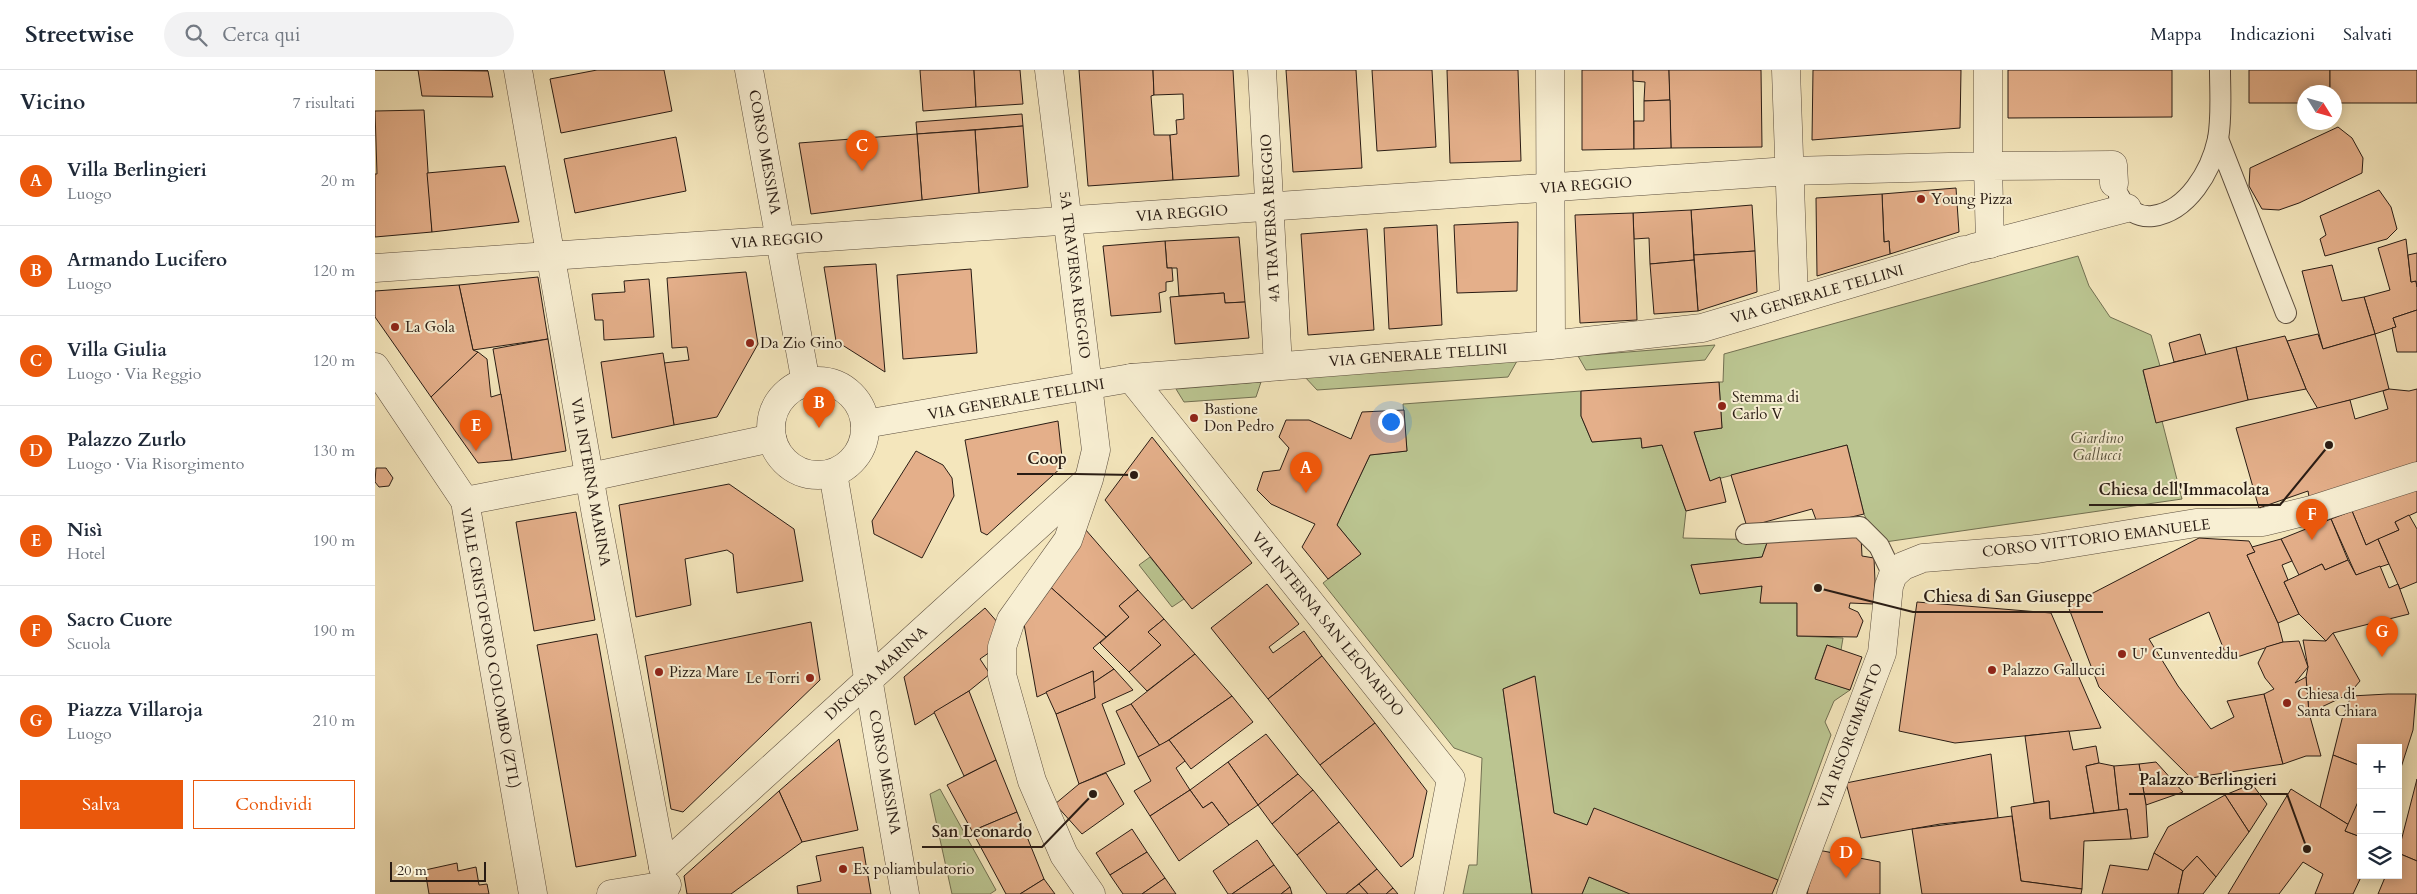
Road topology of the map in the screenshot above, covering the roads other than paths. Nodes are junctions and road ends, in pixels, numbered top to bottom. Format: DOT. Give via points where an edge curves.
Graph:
graph roads {
  1 [pos="518,70"];
  2 [pos="749,70"];
  3 [pos="1049,70"];
  4 [pos="1262,70"];
  5 [pos="1550,70"];
  6 [pos="1786,70"];
  7 [pos="1988,70"];
  8 [pos="2220,70"];
  9 [pos="2218,139"];
  10 [pos="1989,166"];
  11 [pos="1789,171"];
  12 [pos="2114,183"];
  13 [pos="1550,187"];
  14 [pos="1269,207"];
  15 [pos="2127,208"];
  16 [pos="1068,221"];
  17 [pos="781,240"];
  18 [pos="1977,247"];
  19 [pos="551,256"];
  20 [pos="375,268"];
  21 [pos="1794,300"];
  22 [pos="2286,314"];
  23 [pos="1551,345"];
  24 [pos="1278,366"];
  25 [pos="375,367"];
  26 [pos="1131,378"];
  27 [pos="806,382"];
  28 [pos="1089,386"];
  29 [pos="865,424"];
  30 [pos="772,438"];
  31 [pos="833,473"];
  32 [pos="590,476"];
  33 [pos="2417,476"];
  34 [pos="1089,479"];
  35 [pos="465,501"];
  36 [pos="1746,534"];
  37 [pos="1893,575"];
  38 [pos="869,679"];
  39 [pos="666,882"];
  40 [pos="533,894"];
  41 [pos="611,894"];
  42 [pos="905,894"];
  43 [pos="1091,894"];
  44 [pos="1429,894"];
  45 [pos="1791,894"];
  1 -- 19 [label="street, VIA INTERNA MARINA"];
  2 -- 17 [label="street, CORSO MESSINA"];
  3 -- 16 [label="street, 5A TRAVERSA REGGIO"];
  4 -- 14 [label="street, 4A TRAVERSA REGGIO"];
  5 -- 13 [label="street"];
  6 -- 11 [label="street"];
  7 -- 10 [label="street"];
  8 -- 9 [label="lane"];
  9 -- 15 [label="lane" via="2203,178 2180,203 2169,211 2149,217"];
  9 -- 22 [label="lane"];
  10 -- 11 [label="street, VIA REGGIO"];
  10 -- 12 [label="street, VIA REGGIO" via="2113,165"];
  10 -- 18 [label="street"];
  11 -- 13 [label="street, VIA REGGIO"];
  11 -- 21 [label="street"];
  12 -- 15 [label="lane"];
  13 -- 14 [label="street, VIA REGGIO"];
  13 -- 23 [label="street"];
  14 -- 16 [label="street, VIA REGGIO"];
  14 -- 24 [label="street, 4A TRAVERSA REGGIO"];
  15 -- 18 [label="street, VIA GENERALE TELLINI"];
  16 -- 17 [label="street, VIA REGGIO"];
  16 -- 28 [label="street, 5A TRAVERSA REGGIO"];
  17 -- 19 [label="street, VIA REGGIO"];
  17 -- 27 [label="street, CORSO MESSINA"];
  18 -- 21 [label="street, VIA GENERALE TELLINI"];
  19 -- 20 [label="street, VIA REGGIO"];
  19 -- 32 [label="street, VIA INTERNA MARINA"];
  21 -- 23 [label="street, VIA GENERALE TELLINI" via="1702,328"];
  23 -- 24 [label="street, VIA GENERALE TELLINI"];
  24 -- 26 [label="street, VIA GENERALE TELLINI"];
  25 -- 35 [label="street, VIALE CRISTOFORO COLOMBO (ZTL)"];
  26 -- 28 [label="street, VIA GENERALE TELLINI"];
  26 -- 44 [label="street, VIA INTERNA SAN LEONARDO" via="1451,779"];
  27 -- 29 [label="street" via="839,386 855,399"];
  27 -- 30 [label="street" via="783,397 774,412"];
  28 -- 29 [label="street, VIA GENERALE TELLINI"];
  28 -- 34 [label="street, 5A TRAVERSA REGGIO" via="1096,450"];
  29 -- 31 [label="street" via="858,452"];
  30 -- 31 [label="street" via="781,457 795,470 810,475"];
  30 -- 32 [label="street"];
  31 -- 38 [label="street, CORSO MESSINA"];
  32 -- 35 [label="street"];
  32 -- 39 [label="street, VIA INTERNA MARINA"];
  33 -- 37 [label="street, CORSO VITTORIO EMANUELE" via="2263,522 2196,523 2037,549 1923,558 1903,566"];
  34 -- 38 [label="street, DISCESA MARINA"];
  34 -- 43 [label="street, 5A TRAVERSA REGGIO" via="1068,540 1011,620 1002,647 1002,676 1032,781 1064,856"];
  35 -- 40 [label="street, VIALE CRISTOFORO COLOMBO (ZTL)"];
  36 -- 37 [label="lane" via="1860,527 1879,546"];
  37 -- 45 [label="street, VIA RISORGIMENTO" via="1882,653"];
  38 -- 39 [label="street, DISCESA MARINA"];
  38 -- 42 [label="street, CORSO MESSINA"];
  39 -- 41 [label="street"];
}
